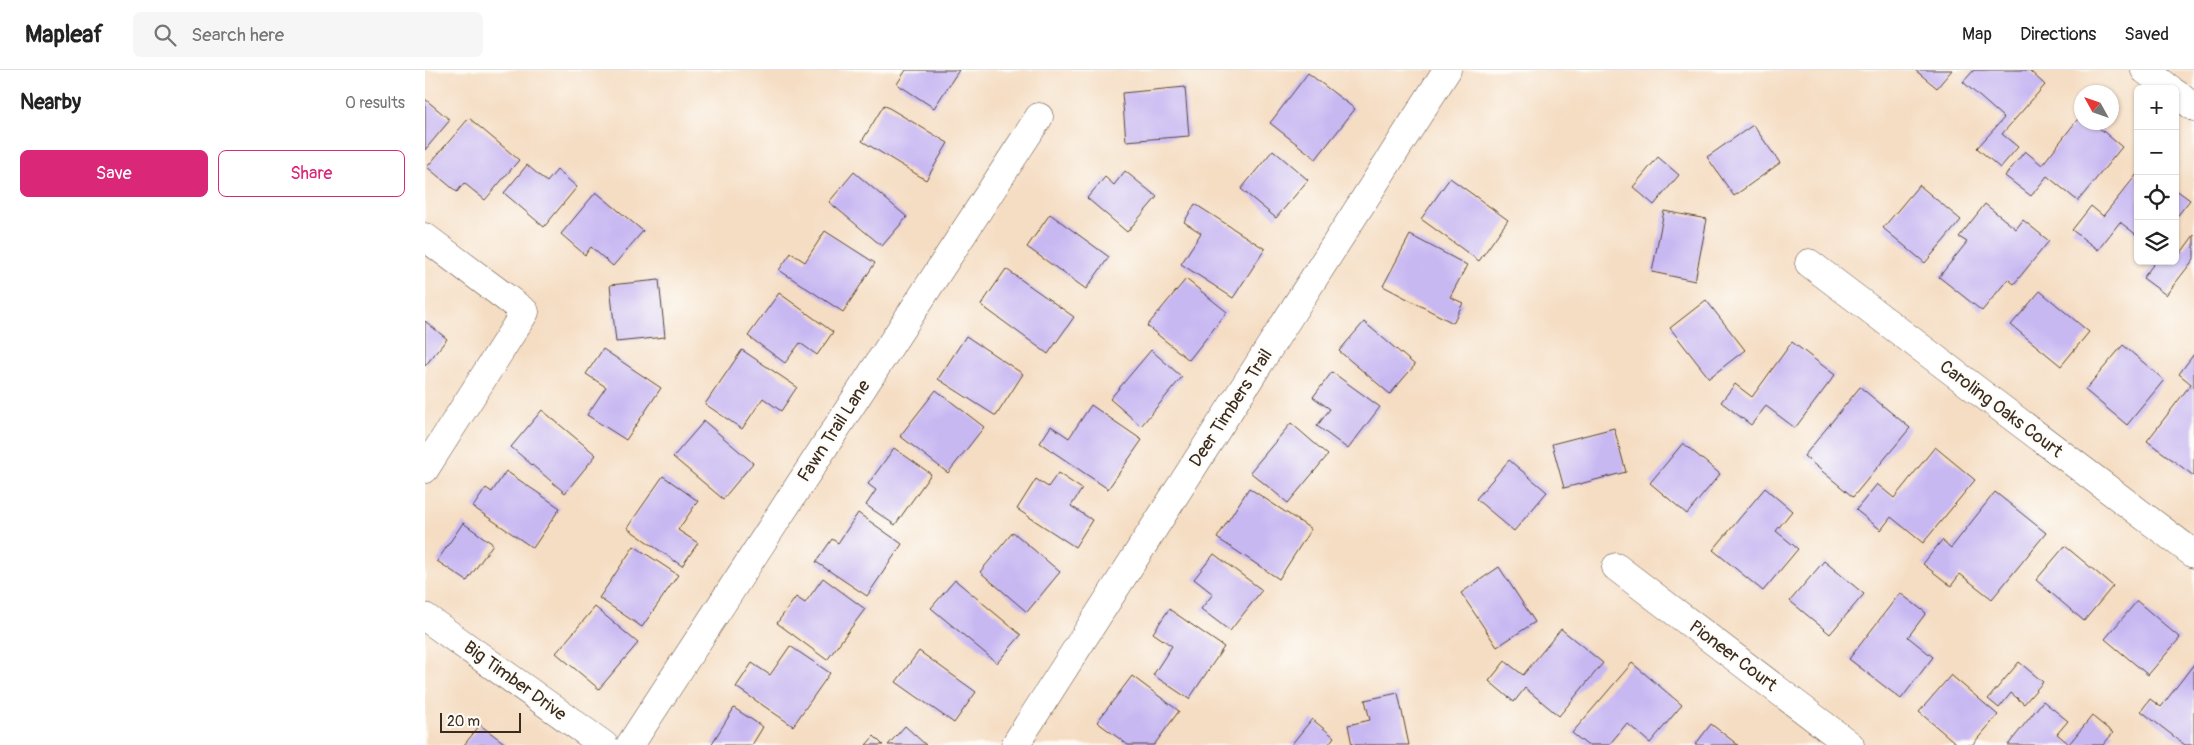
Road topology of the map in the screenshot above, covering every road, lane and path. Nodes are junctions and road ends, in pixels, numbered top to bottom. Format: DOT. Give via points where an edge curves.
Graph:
graph roads {
  1 [pos="1447,70"];
  2 [pos="2145,70"];
  3 [pos="2165,85"];
  4 [pos="2179,96"];
  5 [pos="2194,107"];
  6 [pos="1039,117"];
  7 [pos="425,237"];
  8 [pos="1809,263"];
  9 [pos="425,468"];
  10 [pos="2194,554"];
  11 [pos="1615,567"];
  12 [pos="425,617"];
  13 [pos="604,745"];
  14 [pos="630,745"];
  15 [pos="1015,745"];
  16 [pos="1850,745"];
  1 -- 15 [label="street, Deer Timbers Trail"];
  2 -- 3 [label="street"];
  4 -- 5 [label="street"];
  6 -- 14 [label="street, Fawn Trail Lane"];
  7 -- 9 [label="street" via="525,312"];
  8 -- 10 [label="street, Caroling Oaks Court"];
  11 -- 16 [label="street, Pioneer Court"];
  12 -- 13 [label="street, Big Timber Drive"];
}
